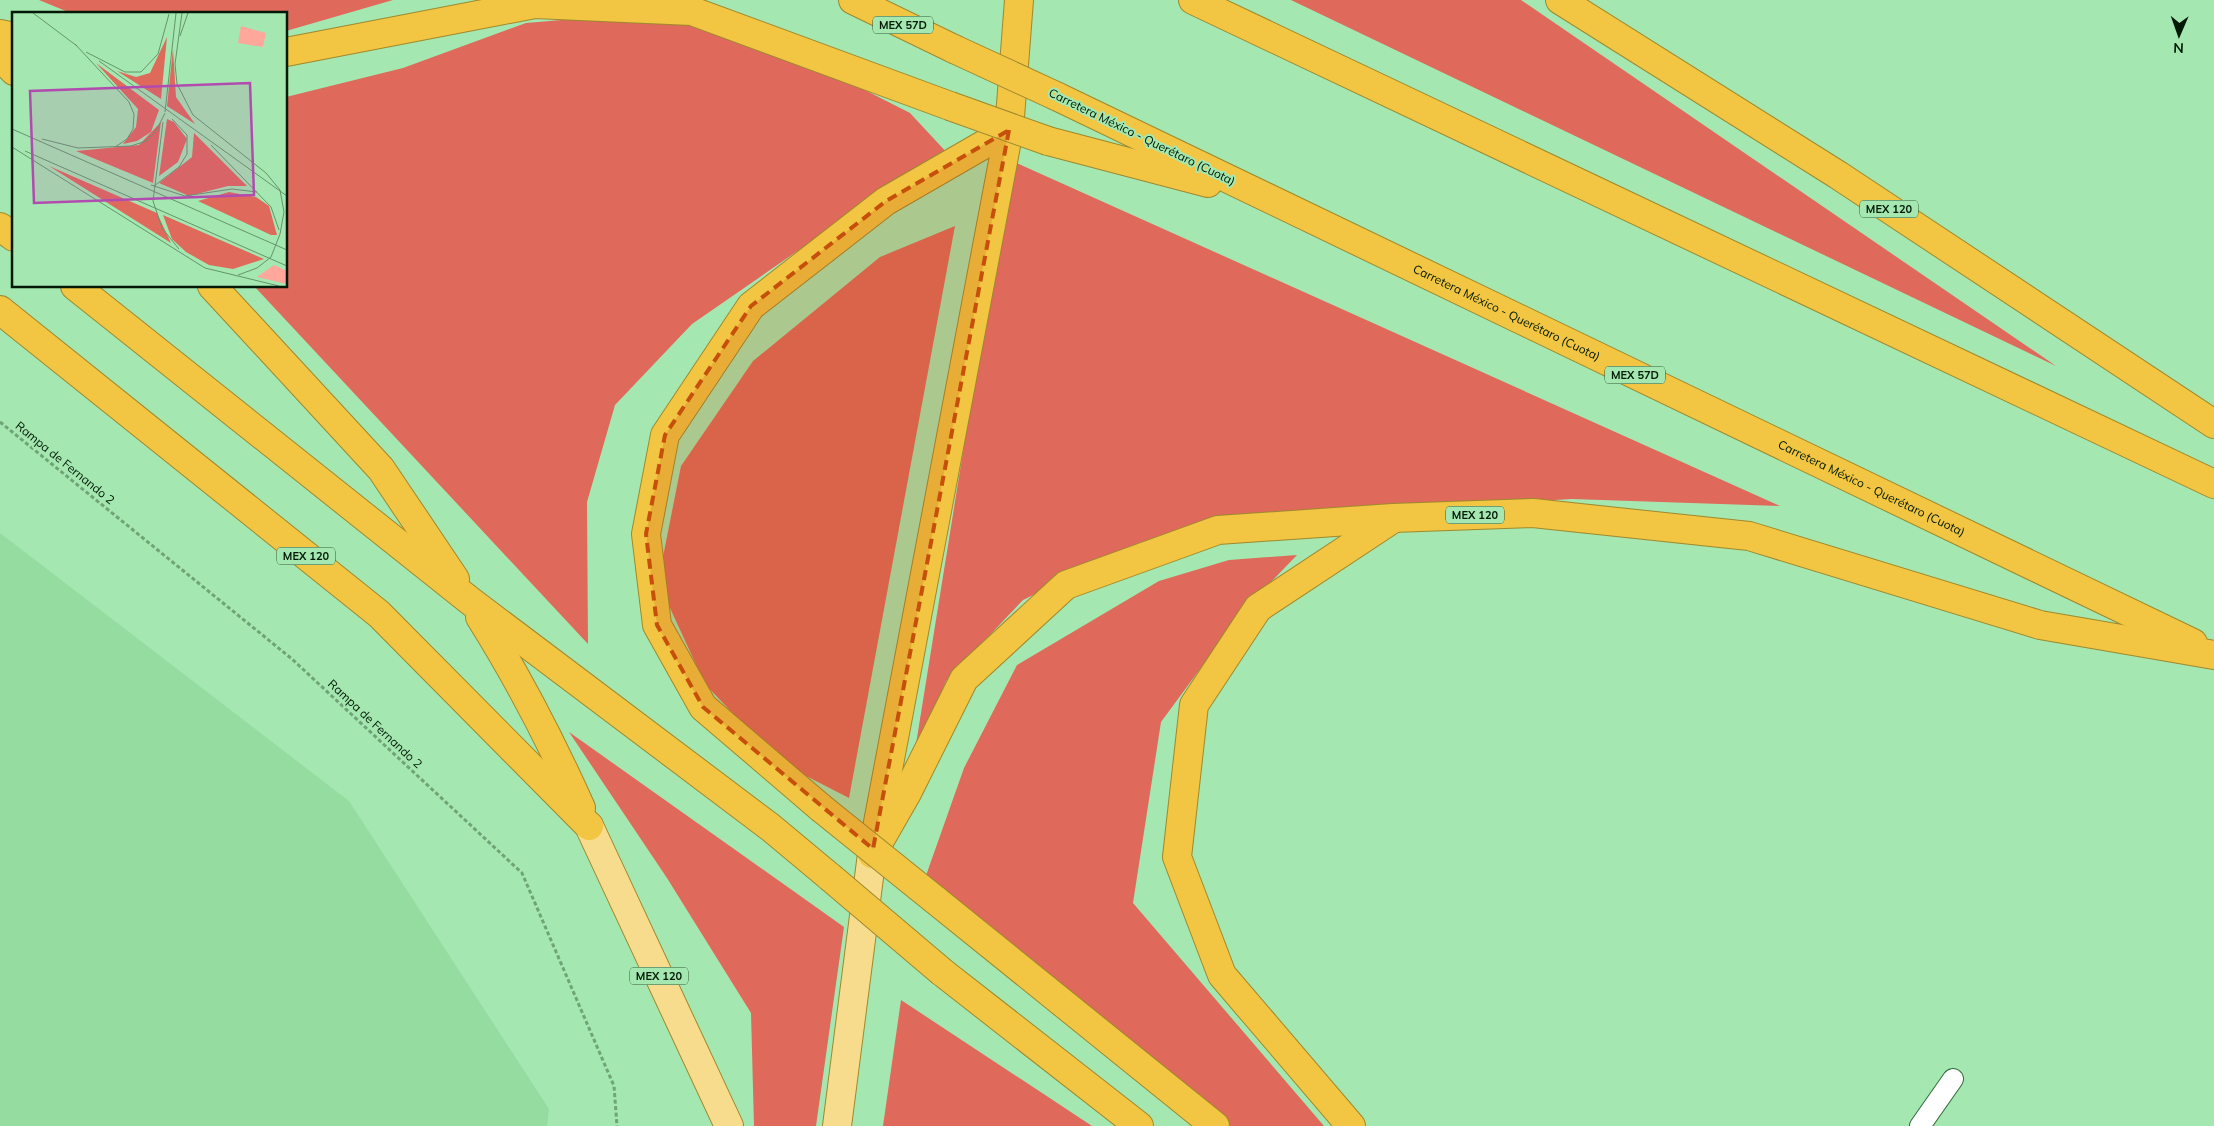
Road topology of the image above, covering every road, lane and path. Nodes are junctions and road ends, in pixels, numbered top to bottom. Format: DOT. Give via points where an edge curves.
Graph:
graph roads {
  1 [pos="853,0"];
  2 [pos="1019,0"];
  3 [pos="1193,0"];
  4 [pos="1560,0"];
  5 [pos="288,52"];
  6 [pos="0,56"];
  7 [pos="12,69"];
  8 [pos="1009,130"];
  9 [pos="1270,199"];
  10 [pos="0,227"];
  11 [pos="12,236"];
  12 [pos="78,288"];
  13 [pos="214,288"];
  14 [pos="0,310"];
  15 [pos="0,422"];
  16 [pos="2214,424"];
  17 [pos="2214,484"];
  18 [pos="1393,518"];
  19 [pos="469,600"];
  20 [pos="2214,654"];
  21 [pos="589,826"];
  22 [pos="872,854"];
  23 [pos="1953,1080"];
  24 [pos="617,1126"];
  25 [pos="729,1126"];
  26 [pos="837,1126"];
  27 [pos="1139,1126"];
  28 [pos="1215,1126"];
  29 [pos="1351,1126"];
  30 [pos="1920,1126"];
  1 -- 9 [label="highway, Carretera México - Querétaro (Cuota) / MEX 57D, bridge"];
  2 -- 8 [label="highway"];
  3 -- 17 [label="highway"];
  4 -- 16 [label="highway, MEX 120" via="1838,175"];
  5 -- 9 [label="highway, bridge" via="535,4 692,11 1048,141"];
  6 -- 7 [label="highway"];
  8 -- 22 [label="highway"];
  8 -- 28 [label="highway, bridge" via="886,201 751,306 665,435 646,534 657,625 703,707 821,808"];
  9 -- 20 [label="highway, Carretera México - Querétaro (Cuota) / MEX 57D"];
  10 -- 11 [label="highway"];
  12 -- 19 [label="highway"];
  13 -- 19 [label="highway" via="381,469"];
  14 -- 21 [label="highway, MEX 120" via="379,614"];
  15 -- 24 [label="path, Rampa de Fernando 2" via="292,659 522,873 614,1086"];
  18 -- 20 [label="highway, MEX 120" via="1533,513 1749,536 2040,625"];
  18 -- 22 [label="highway, MEX 120" via="1218,530 1066,584 964,679 907,793"];
  18 -- 29 [label="highway" via="1258,608 1194,705 1177,857 1222,975"];
  19 -- 21 [label="highway" via="513,669"];
  19 -- 27 [label="highway, bridge" via="770,827 942,972"];
  21 -- 25 [label="main road, MEX 120"];
  22 -- 26 [label="main road, MEX 120"];
  23 -- 30 [label="lane"];
}
